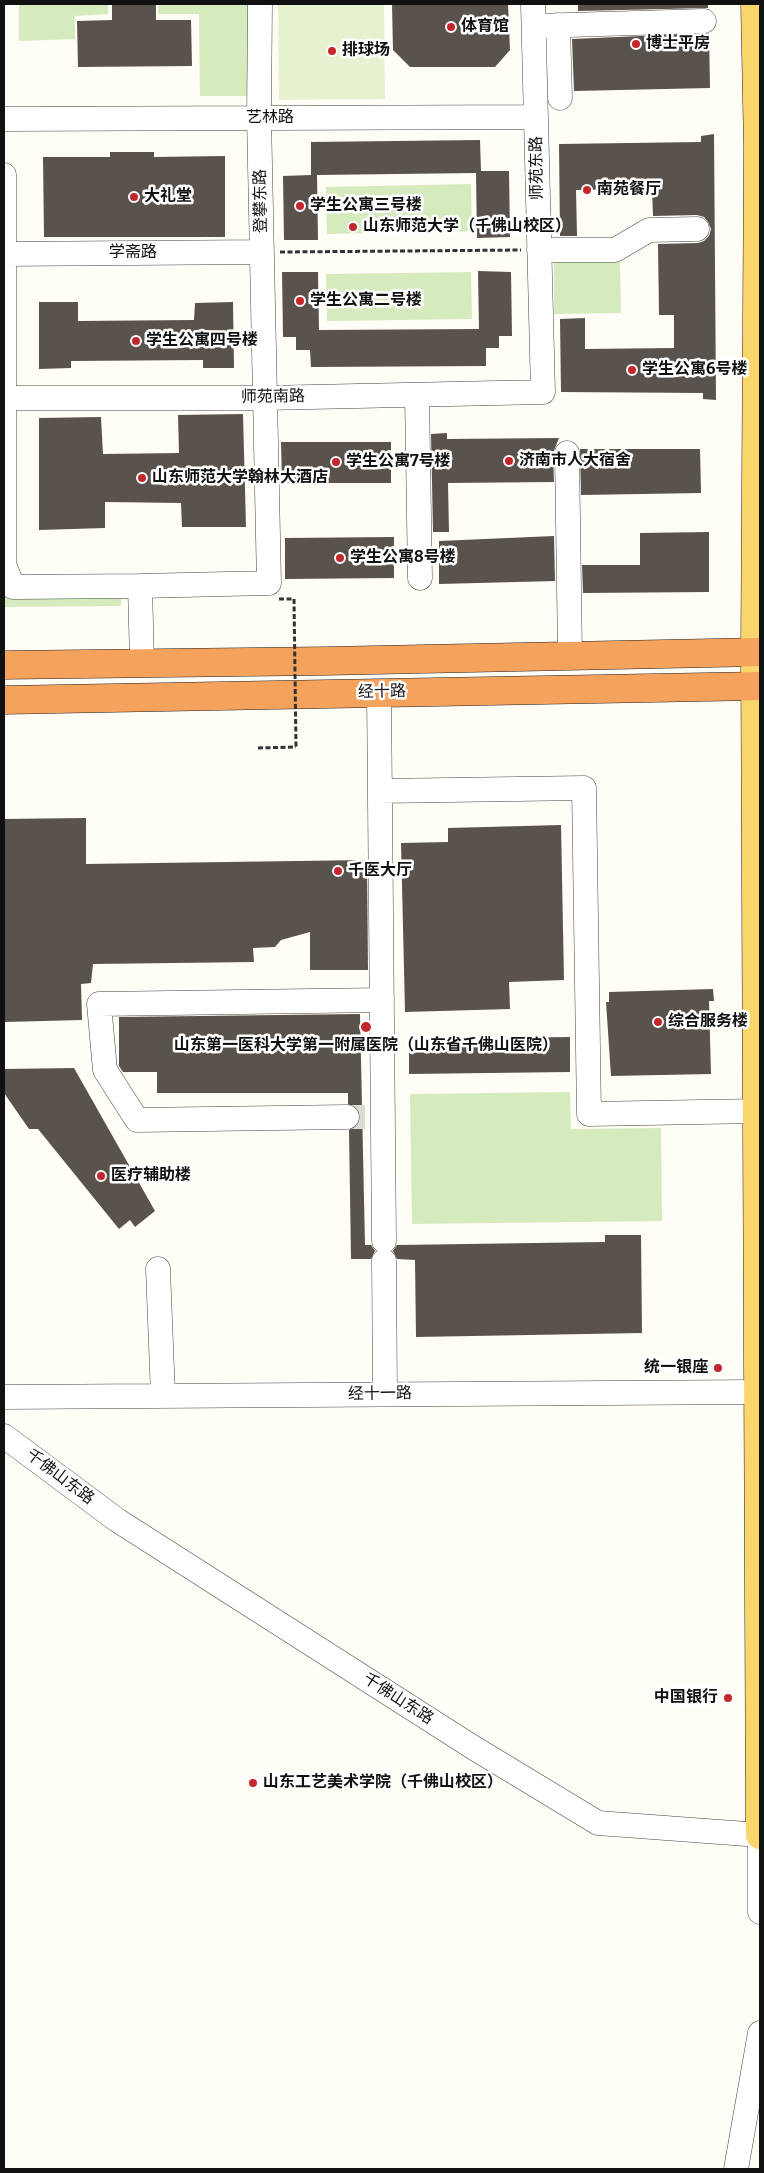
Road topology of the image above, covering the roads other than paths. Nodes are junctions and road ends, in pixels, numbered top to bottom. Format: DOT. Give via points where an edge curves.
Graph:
graph roads {
  1 [pos="260,4"];
  2 [pos="755,4"];
  3 [pos="533,15"];
  4 [pos="704,21"];
  5 [pos="558,25"];
  6 [pos="560,98"];
  7 [pos="536,117"];
  8 [pos="260,118"];
  9 [pos="4,119"];
  10 [pos="4,175"];
  11 [pos="697,229"];
  12 [pos="539,250"];
  13 [pos="262,252"];
  14 [pos="4,254"];
  15 [pos="759,265"];
  16 [pos="543,392"];
  17 [pos="417,396"];
  18 [pos="4,398"];
  19 [pos="265,398"];
  20 [pos="567,453"];
  21 [pos="4,520"];
  22 [pos="420,578"];
  23 [pos="140,586"];
  24 [pos="758,652"];
  25 [pos="570,655"];
  26 [pos="142,662"];
  27 [pos="4,665"];
  28 [pos="758,686"];
  29 [pos="379,692"];
  30 [pos="4,700"];
  31 [pos="380,791"];
  32 [pos="382,1000"];
  33 [pos="758,1111"];
  34 [pos="365,1117"];
  35 [pos="158,1269"];
  36 [pos="759,1287"];
  37 [pos="757,1392"];
  38 [pos="385,1394"];
  39 [pos="163,1396"];
  40 [pos="4,1397"];
  41 [pos="4,1436"];
  42 [pos="760,1836"];
  43 [pos="760,1912"];
  44 [pos="760,2033"];
  45 [pos="736,2169"];
  1 -- 8 [label="street, 登攀东路"];
  2 -- 15 [label="main road"];
  3 -- 5 [label="street"];
  3 -- 7 [label="street, 师苑东路"];
  4 -- 5 [label="street"];
  5 -- 6 [label="street"];
  7 -- 8 [label="street, 艺林路"];
  7 -- 12 [label="street, 师苑东路"];
  8 -- 9 [label="street, 艺林路"];
  8 -- 13 [label="street, 登攀东路"];
  10 -- 14 [label="street"];
  11 -- 12 [label="street" via="649,230 615,250"];
  12 -- 16 [label="street, 师苑东路"];
  13 -- 14 [label="street, 学斋路"];
  13 -- 19 [label="street, 登攀东路"];
  14 -- 18 [label="street"];
  15 -- 24 [label="main road"];
  16 -- 17 [label="street, 师苑南路"];
  17 -- 19 [label="street, 师苑南路"];
  17 -- 22 [label="street"];
  18 -- 19 [label="street, 师苑南路"];
  18 -- 21 [label="street"];
  19 -- 23 [label="street, 登攀东路" via="269,583"];
  20 -- 25 [label="street"];
  21 -- 23 [label="street" via="4,564 13,587"];
  23 -- 26 [label="street"];
  24 -- 25 [label="highway, 经十路"];
  24 -- 28 [label="main road"];
  25 -- 26 [label="highway, 经十路"];
  26 -- 27 [label="highway, 经十路"];
  28 -- 29 [label="highway, 经十路"];
  28 -- 33 [label="main road"];
  29 -- 30 [label="highway, 经十路"];
  29 -- 31 [label="street"];
  31 -- 32 [label="street"];
  31 -- 33 [label="street" via="584,788 590,1114"];
  32 -- 34 [label="street"];
  32 -- 34 [label="street" via="99,1004 105,1070 137,1120"];
  33 -- 36 [label="main road"];
  34 -- 38 [label="street" via="384,1251"];
  35 -- 39 [label="street"];
  36 -- 37 [label="main road"];
  37 -- 38 [label="street, 经十一路"];
  37 -- 42 [label="main road"];
  38 -- 39 [label="street, 经十一路"];
  39 -- 40 [label="street, 经十一路"];
  41 -- 42 [label="street, 千佛山东路" via="118,1520 579,1813 598,1823"];
  42 -- 43 [label="street"];
  44 -- 45 [label="street"];
}
